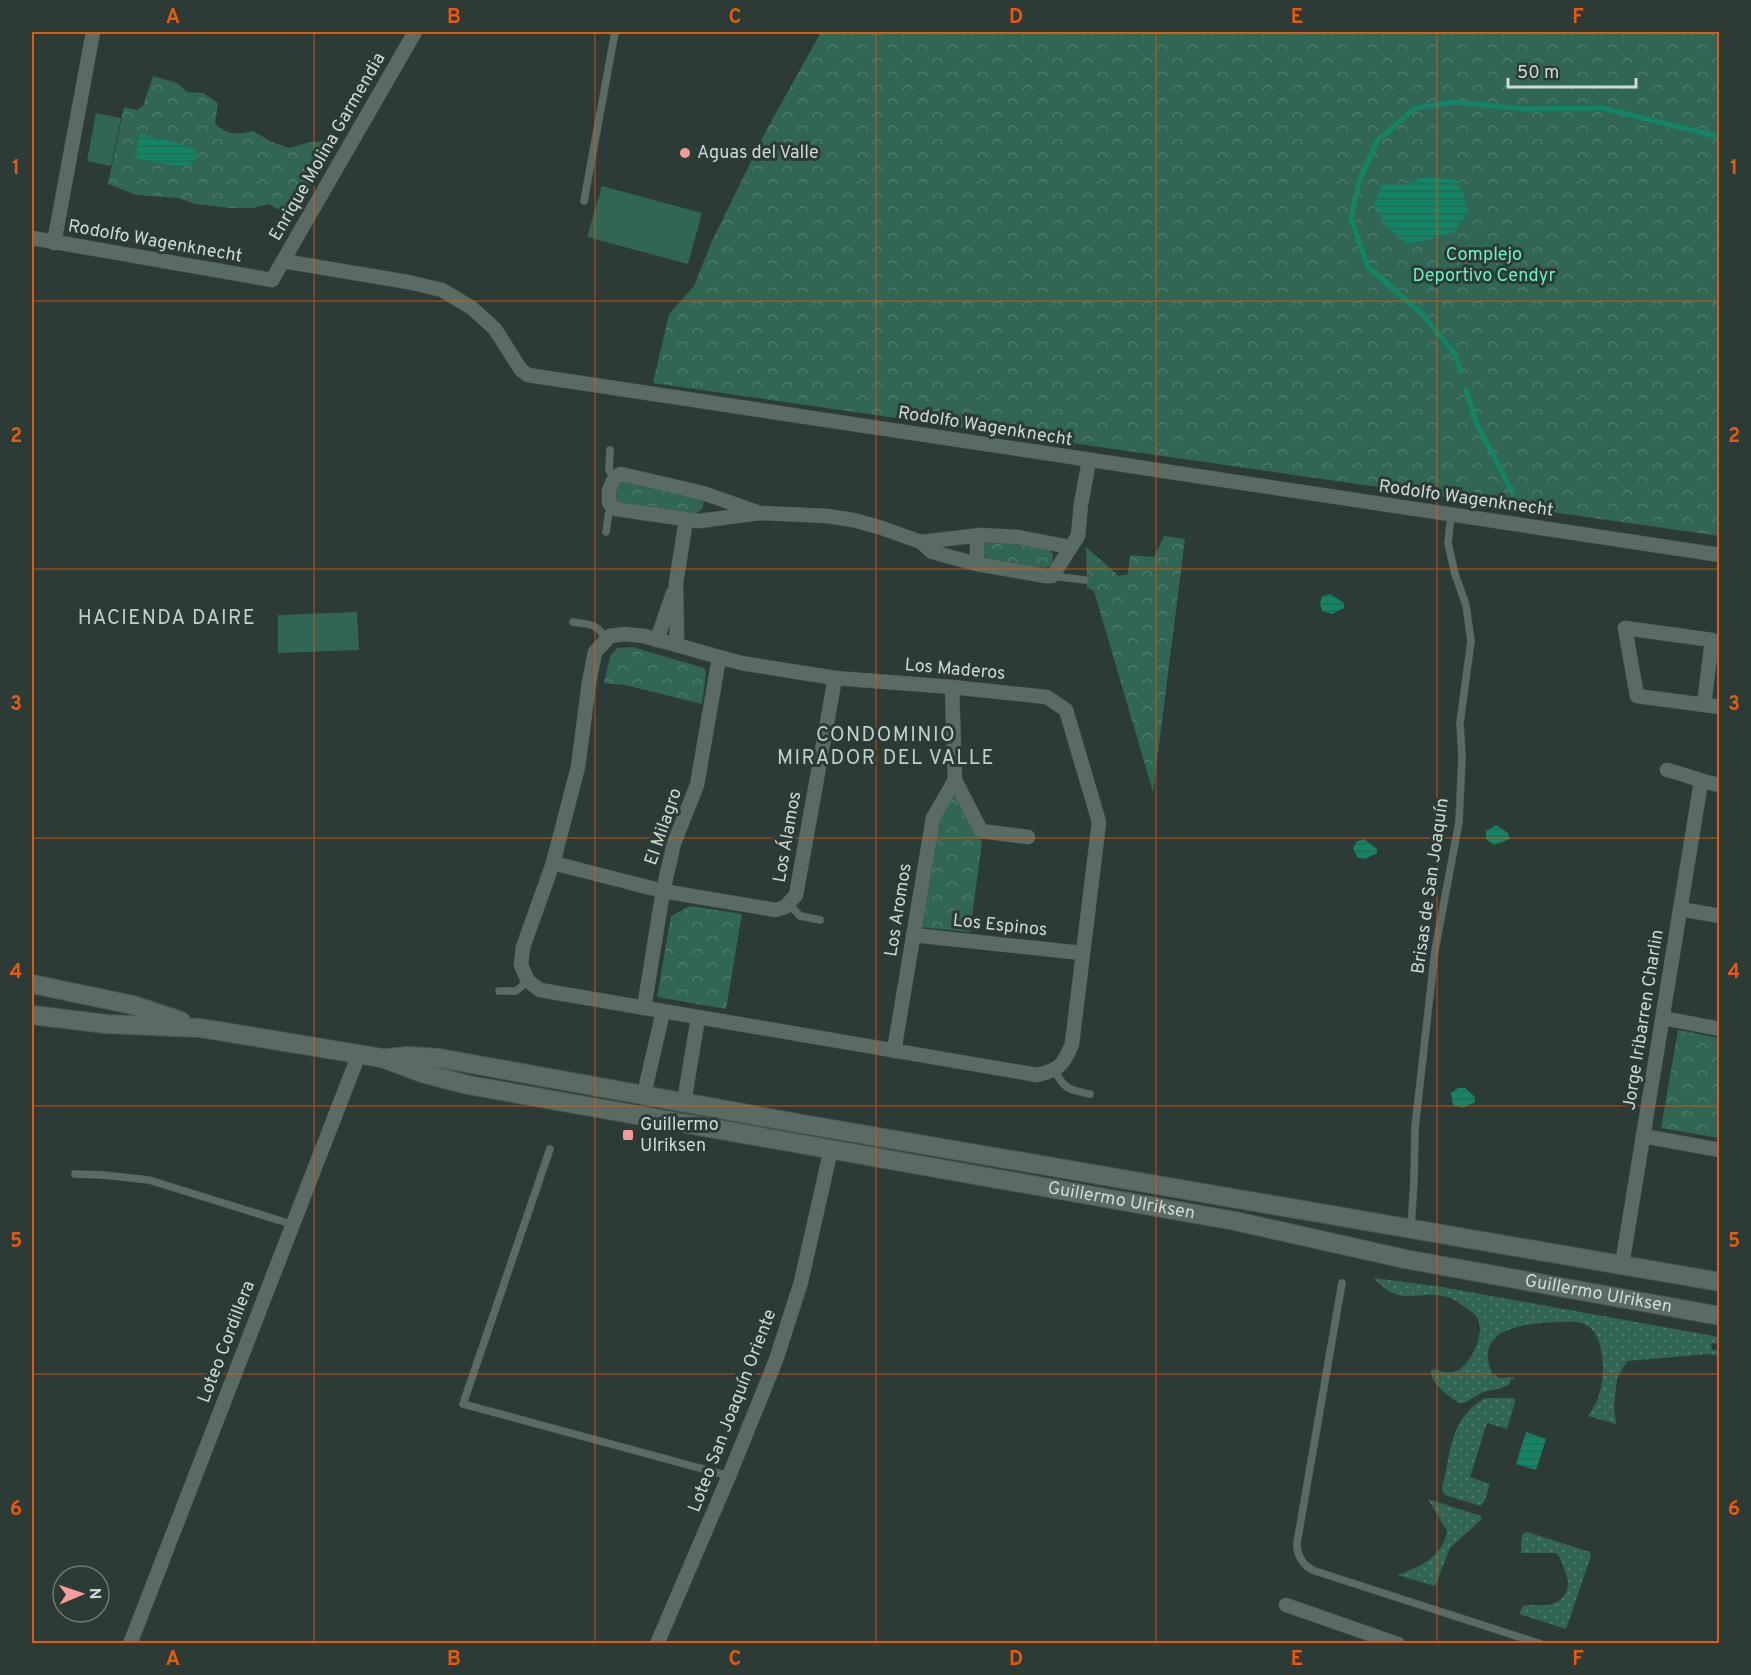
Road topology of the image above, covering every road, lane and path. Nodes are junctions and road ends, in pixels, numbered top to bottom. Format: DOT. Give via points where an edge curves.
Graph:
graph roads {
  1 [pos="93,32"];
  2 [pos="416,32"];
  3 [pos="615,32"];
  4 [pos="584,201"];
  5 [pos="32,238"];
  6 [pos="54,243"];
  7 [pos="283,261"];
  8 [pos="272,280"];
  9 [pos="610,450"];
  10 [pos="1089,460"];
  11 [pos="615,477"];
  12 [pos="703,493"];
  13 [pos="612,507"];
  14 [pos="760,513"];
  15 [pos="1451,515"];
  16 [pos="692,521"];
  17 [pos="606,532"];
  18 [pos="981,535"];
  19 [pos="921,542"];
  20 [pos="1070,548"];
  21 [pos="1719,555"];
  22 [pos="977,564"];
  23 [pos="1052,576"];
  24 [pos="1085,580"];
  25 [pos="676,583"];
  26 [pos="573,622"];
  27 [pos="606,640"];
  28 [pos="657,640"];
  29 [pos="677,645"];
  30 [pos="719,658"];
  31 [pos="835,678"];
  32 [pos="952,687"];
  33 [pos="1704,705"];
  34 [pos="1719,707"];
  35 [pos="1667,770"];
  36 [pos="955,780"];
  37 [pos="1701,782"];
  38 [pos="1719,785"];
  39 [pos="1028,837"];
  40 [pos="553,863"];
  41 [pos="663,891"];
  42 [pos="788,903"];
  43 [pos="1680,909"];
  44 [pos="1719,916"];
  45 [pos="819,920"];
  46 [pos="913,935"];
  47 [pos="1082,953"];
  48 [pos="528,981"];
  49 [pos="32,984"];
  50 [pos="65,990"];
  51 [pos="499,991"];
  52 [pos="644,1008"];
  53 [pos="663,1012"];
  54 [pos="38,1016"];
  55 [pos="698,1018"];
  56 [pos="1663,1018"];
  57 [pos="200,1028"];
  58 [pos="1719,1029"];
  59 [pos="894,1051"];
  60 [pos="359,1054"];
  61 [pos="382,1058"];
  62 [pos="1055,1070"];
  63 [pos="644,1094"];
  64 [pos="1090,1094"];
  65 [pos="684,1102"];
  66 [pos="1643,1136"];
  67 [pos="550,1149"];
  68 [pos="831,1149"];
  69 [pos="1719,1150"];
  70 [pos="75,1174"];
  71 [pos="291,1224"];
  72 [pos="1411,1227"];
  73 [pos="1622,1265"];
  74 [pos="1719,1282"];
  75 [pos="1342,1283"];
  76 [pos="1719,1316"];
  77 [pos="729,1476"];
  78 [pos="1286,1605"];
  79 [pos="130,1644"];
  80 [pos="657,1644"];
  81 [pos="1398,1644"];
  82 [pos="1541,1644"];
  1 -- 6 [label="street"];
  2 -- 7 [label="street, Enrique Molina Garmendia"];
  3 -- 4 [label="lane"];
  5 -- 6 [label="street, Rodolfo Wagenknecht"];
  6 -- 8 [label="street, Rodolfo Wagenknecht"];
  7 -- 8 [label="street, Enrique Molina Garmendia"];
  7 -- 10 [label="street, Rodolfo Wagenknecht" via="441,290 472,308 495,329 528,375"];
  9 -- 11 [label="lane" via="609,470"];
  10 -- 15 [label="street, Rodolfo Wagenknecht"];
  10 -- 20 [label="street" via="1078,536"];
  11 -- 12 [label="street" via="621,474"];
  11 -- 13 [label="street" via="609,490"];
  12 -- 14 [label="street"];
  12 -- 16 [label="street" via="707,508"];
  13 -- 16 [label="street"];
  13 -- 17 [label="lane"];
  14 -- 16 [label="street"];
  14 -- 19 [label="street" via="853,520"];
  15 -- 21 [label="street, Rodolfo Wagenknecht"];
  15 -- 72 [label="lane, Brisas de San Joaquín" via="1448,543 1466,605 1471,641 1460,723 1459,822 1435,950 1415,1128"];
  16 -- 25 [label="street"];
  18 -- 19 [label="street"];
  18 -- 20 [label="street" via="1018,537"];
  18 -- 22 [label="street" via="977,542"];
  19 -- 22 [label="street" via="932,552"];
  20 -- 23 [label="street"];
  22 -- 23 [label="street"];
  23 -- 24 [label="lane"];
  25 -- 28 [label="street"];
  25 -- 29 [label="street"];
  26 -- 27 [label="lane" via="600,628"];
  27 -- 28 [label="street, Los Maderos" via="625,634"];
  27 -- 40 [label="street" via="595,652 578,767"];
  28 -- 29 [label="street, Los Maderos"];
  29 -- 30 [label="street, Los Maderos"];
  30 -- 31 [label="street, Los Maderos"];
  30 -- 41 [label="street, El Milagro" via="697,785 674,843"];
  31 -- 32 [label="street, Los Maderos"];
  31 -- 42 [label="street, Los Álamos" via="796,895"];
  32 -- 36 [label="street"];
  32 -- 47 [label="street, Los Maderos" via="1047,697 1066,710 1099,822"];
  33 -- 33 [label="street" via="1636,696 1625,628 1712,640"];
  33 -- 34 [label="street"];
  35 -- 37 [label="street"];
  36 -- 39 [label="street" via="981,831"];
  36 -- 46 [label="street, Los Aromos" via="933,818"];
  37 -- 38 [label="street"];
  37 -- 43 [label="street, Jorge Iribarren Charlin"];
  40 -- 41 [label="street, Los Álamos"];
  40 -- 48 [label="street" via="523,947 520,965"];
  41 -- 42 [label="street, Los Álamos" via="776,910"];
  41 -- 52 [label="street, El Milagro"];
  42 -- 45 [label="lane" via="800,916"];
  43 -- 44 [label="street"];
  43 -- 56 [label="street, Jorge Iribarren Charlin"];
  46 -- 47 [label="street, Los Espinos"];
  46 -- 59 [label="street, Los Aromos"];
  47 -- 62 [label="street, Los Maderos" via="1072,1044 1065,1061"];
  48 -- 51 [label="lane" via="516,991"];
  48 -- 52 [label="street" via="540,990"];
  49 -- 50 [label="main road, Guillermo Ulriksen"];
  50 -- 54 [label="main road" via="56,1007"];
  50 -- 57 [label="main road, Guillermo Ulriksen" via="133,1005"];
  52 -- 53 [label="street"];
  53 -- 55 [label="street"];
  53 -- 63 [label="street"];
  54 -- 57 [label="main road, Guillermo Ulriksen"];
  55 -- 59 [label="street"];
  55 -- 65 [label="street"];
  56 -- 58 [label="street"];
  56 -- 66 [label="street, Jorge Iribarren Charlin"];
  57 -- 60 [label="main road, Guillermo Ulriksen"];
  59 -- 62 [label="street" via="1037,1075"];
  60 -- 61 [label="main road, Guillermo Ulriksen"];
  60 -- 71 [label="street, Loteo Cordillera"];
  61 -- 63 [label="main road, Guillermo Ulriksen" via="439,1058"];
  61 -- 68 [label="main road, Guillermo Ulriksen" via="445,1080"];
  62 -- 64 [label="lane" via="1065,1087"];
  63 -- 65 [label="main road, Guillermo Ulriksen"];
  65 -- 72 [label="main road, Guillermo Ulriksen" via="1073,1172"];
  66 -- 69 [label="street"];
  66 -- 73 [label="street, Jorge Iribarren Charlin"];
  67 -- 77 [label="lane" via="464,1404"];
  68 -- 76 [label="main road, Guillermo Ulriksen" via="1235,1221 1405,1259"];
  68 -- 77 [label="street, Loteo San Joaquín Oriente" via="789,1322"];
  70 -- 71 [label="lane" via="149,1180"];
  71 -- 79 [label="street, Loteo Cordillera"];
  72 -- 73 [label="main road, Guillermo Ulriksen"];
  73 -- 74 [label="main road, Guillermo Ulriksen"];
  75 -- 82 [label="lane" via="1297,1544 1300,1558 1315,1571"];
  77 -- 80 [label="street, Loteo San Joaquín Oriente"];
  78 -- 81 [label="street"];
}
